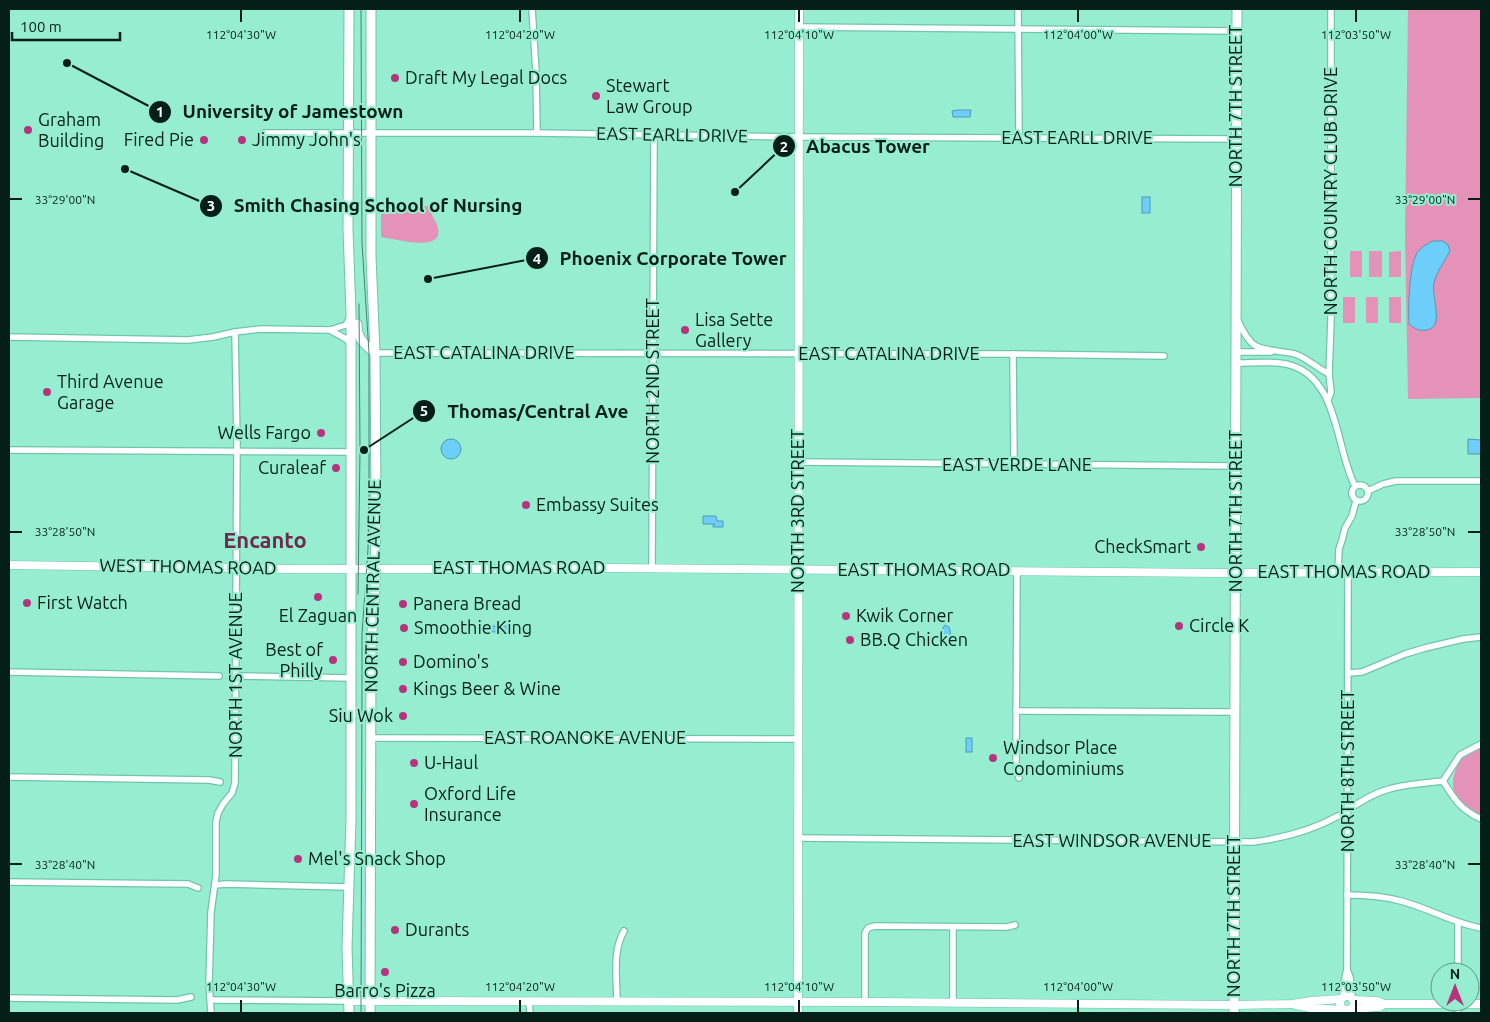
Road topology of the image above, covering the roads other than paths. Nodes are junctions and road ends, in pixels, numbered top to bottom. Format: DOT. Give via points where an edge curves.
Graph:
graph roads {
  1 [pos="349,9"];
  2 [pos="371,9"];
  3 [pos="532,9"];
  4 [pos="799,9"];
  5 [pos="1018,9"];
  6 [pos="1237,9"];
  7 [pos="1331,9"];
  8 [pos="798,27"];
  9 [pos="1018,30"];
  10 [pos="1237,31"];
  11 [pos="264,133"];
  12 [pos="349,133"];
  13 [pos="370,133"];
  14 [pos="537,133"];
  15 [pos="654,134"];
  16 [pos="798,137"];
  17 [pos="1018,137"];
  18 [pos="1236,139"];
  19 [pos="350,288"];
  20 [pos="351,314"];
  21 [pos="1236,317"];
  22 [pos="330,330"];
  23 [pos="235,332"];
  24 [pos="9,337"];
  25 [pos="351,345"];
  26 [pos="1275,351"];
  27 [pos="1236,352"];
  28 [pos="374,353"];
  29 [pos="654,353"];
  30 [pos="798,354"];
  31 [pos="1013,354"];
  32 [pos="1297,355"];
  33 [pos="1164,356"];
  34 [pos="1236,363"];
  35 [pos="1292,366"];
  36 [pos="1318,368"];
  37 [pos="1329,374"];
  38 [pos="1311,378"];
  39 [pos="1328,400"];
  40 [pos="9,450"];
  41 [pos="237,451"];
  42 [pos="350,452"];
  43 [pos="798,462"];
  44 [pos="1014,465"];
  45 [pos="1235,466"];
  46 [pos="1481,480"];
  47 [pos="1355,486"];
  48 [pos="1368,491"];
  49 [pos="1356,501"];
  50 [pos="9,565"];
  51 [pos="236,568"];
  52 [pos="351,569"];
  53 [pos="371,569"];
  54 [pos="652,569"];
  55 [pos="798,570"];
  56 [pos="1017,571"];
  57 [pos="1338,572"];
  58 [pos="1348,572"];
  59 [pos="1481,572"];
  60 [pos="1236,573"];
  61 [pos="1481,637"];
  62 [pos="9,672"];
  63 [pos="1348,673"];
  64 [pos="219,676"];
  65 [pos="236,676"];
  66 [pos="351,678"];
  67 [pos="1016,711"];
  68 [pos="1236,712"];
  69 [pos="372,738"];
  70 [pos="798,739"];
  71 [pos="1481,744"];
  72 [pos="9,777"];
  73 [pos="1020,778"];
  74 [pos="1443,781"];
  75 [pos="220,782"];
  76 [pos="1348,810"];
  77 [pos="1481,819"];
  78 [pos="798,838"];
  79 [pos="1234,842"];
  80 [pos="9,882"];
  81 [pos="215,885"];
  82 [pos="348,887"];
  83 [pos="198,888"];
  84 [pos="1347,895"];
  85 [pos="1458,922"];
  86 [pos="1015,925"];
  87 [pos="953,927"];
  88 [pos="1481,928"];
  89 [pos="624,931"];
  90 [pos="1458,962"];
  91 [pos="1347,970"];
  92 [pos="191,997"];
  93 [pos="9,998"];
  94 [pos="1341,999"];
  95 [pos="1353,999"];
  96 [pos="211,1000"];
  97 [pos="348,1001"];
  98 [pos="370,1001"];
  99 [pos="529,1002"];
  100 [pos="617,1002"];
  101 [pos="798,1002"];
  102 [pos="865,1002"];
  103 [pos="953,1003"];
  104 [pos="1430,1003"];
  105 [pos="1292,1004"];
  106 [pos="1384,1004"];
  107 [pos="1234,1009"];
  108 [pos="1347,1011"];
  109 [pos="211,1013"];
  110 [pos="348,1013"];
  111 [pos="370,1013"];
  112 [pos="530,1013"];
  113 [pos="798,1013"];
  1 -- 12 [label="main road, NORTH CENTRAL AVENUE"];
  2 -- 13 [label="main road, NORTH CENTRAL AVENUE"];
  3 -- 14 [label="street"];
  4 -- 8 [label="street, NORTH 3RD STREET"];
  5 -- 9 [label="street"];
  6 -- 10 [label="main road, NORTH 7TH STREET"];
  7 -- 37 [label="street, NORTH COUNTRY CLUB DRIVE"];
  8 -- 9 [label="street"];
  8 -- 16 [label="street, NORTH 3RD STREET"];
  9 -- 10 [label="street"];
  9 -- 17 [label="street"];
  10 -- 18 [label="main road, NORTH 7TH STREET"];
  11 -- 12 [label="street, EAST EARLL DRIVE"];
  12 -- 13 [label="street, EAST EARLL DRIVE"];
  12 -- 19 [label="main road, NORTH CENTRAL AVENUE"];
  13 -- 14 [label="street, EAST EARLL DRIVE"];
  13 -- 28 [label="main road, NORTH CENTRAL AVENUE"];
  14 -- 15 [label="street, EAST EARLL DRIVE"];
  15 -- 16 [label="street, EAST EARLL DRIVE"];
  15 -- 29 [label="street, NORTH 2ND STREET"];
  16 -- 17 [label="street, EAST EARLL DRIVE"];
  16 -- 30 [label="street, NORTH 3RD STREET"];
  17 -- 18 [label="street, EAST EARLL DRIVE"];
  18 -- 21 [label="main road, NORTH 7TH STREET"];
  19 -- 20 [label="main road, NORTH CENTRAL AVENUE"];
  19 -- 28 [label="main road" via="356,299 357,332"];
  20 -- 22 [label="street" via="346,325"];
  20 -- 25 [label="main road, NORTH CENTRAL AVENUE"];
  21 -- 26 [label="street" via="1252,344"];
  21 -- 27 [label="main road, NORTH 7TH STREET"];
  22 -- 23 [label="street"];
  22 -- 25 [label="street"];
  23 -- 24 [label="street" via="188,340"];
  23 -- 41 [label="street, NORTH 1ST AVENUE"];
  25 -- 42 [label="main road, NORTH CENTRAL AVENUE"];
  26 -- 27 [label="street"];
  26 -- 32 [label="street"];
  27 -- 34 [label="main road, NORTH 7TH STREET"];
  28 -- 29 [label="street, EAST CATALINA DRIVE"];
  28 -- 53 [label="main road, NORTH CENTRAL AVENUE"];
  29 -- 30 [label="street, EAST CATALINA DRIVE"];
  29 -- 54 [label="street, NORTH 2ND STREET"];
  30 -- 31 [label="street, EAST CATALINA DRIVE"];
  30 -- 43 [label="street, NORTH 3RD STREET"];
  31 -- 33 [label="street, EAST CATALINA DRIVE"];
  31 -- 44 [label="street"];
  32 -- 35 [label="street"];
  32 -- 36 [label="street"];
  34 -- 35 [label="street, NORTH COUNTRY CLUB DRIVE"];
  34 -- 45 [label="main road, NORTH 7TH STREET"];
  35 -- 38 [label="street, NORTH COUNTRY CLUB DRIVE"];
  36 -- 37 [label="street"];
  36 -- 38 [label="street"];
  37 -- 39 [label="street, NORTH COUNTRY CLUB DRIVE" via="1331,392"];
  38 -- 39 [label="street, NORTH COUNTRY CLUB DRIVE"];
  39 -- 47 [label="street, NORTH COUNTRY CLUB DRIVE"];
  40 -- 41 [label="street"];
  41 -- 42 [label="street"];
  41 -- 51 [label="street, NORTH 1ST AVENUE"];
  42 -- 52 [label="main road, NORTH CENTRAL AVENUE"];
  43 -- 44 [label="street, EAST VERDE LANE"];
  43 -- 55 [label="street, NORTH 3RD STREET"];
  44 -- 45 [label="street, EAST VERDE LANE"];
  45 -- 60 [label="main road, NORTH 7TH STREET"];
  46 -- 48 [label="street" via="1396,481"];
  47 -- 48 [label="street" via="1363,485"];
  47 -- 49 [label="street" via="1352,492"];
  48 -- 49 [label="street" via="1366,500"];
  49 -- 57 [label="street" via="1339,550"];
  50 -- 51 [label="street, WEST THOMAS ROAD"];
  51 -- 52 [label="street, WEST THOMAS ROAD"];
  51 -- 65 [label="street, NORTH 1ST AVENUE"];
  52 -- 53 [label="street, WEST THOMAS ROAD"];
  52 -- 66 [label="main road, NORTH CENTRAL AVENUE"];
  53 -- 54 [label="street, EAST THOMAS ROAD"];
  53 -- 69 [label="main road, NORTH CENTRAL AVENUE"];
  54 -- 55 [label="street, EAST THOMAS ROAD"];
  55 -- 56 [label="street, EAST THOMAS ROAD"];
  55 -- 70 [label="street, NORTH 3RD STREET"];
  56 -- 60 [label="street, EAST THOMAS ROAD"];
  56 -- 67 [label="street"];
  57 -- 58 [label="street, EAST THOMAS ROAD"];
  57 -- 60 [label="street, EAST THOMAS ROAD"];
  58 -- 59 [label="street, EAST THOMAS ROAD"];
  58 -- 63 [label="street, NORTH 8TH STREET"];
  60 -- 68 [label="main road, NORTH 7TH STREET"];
  61 -- 63 [label="street" via="1425,648 1362,672"];
  62 -- 64 [label="street"];
  63 -- 76 [label="street, NORTH 8TH STREET"];
  65 -- 66 [label="street"];
  65 -- 81 [label="street, NORTH 1ST AVENUE" via="235,783 216,822"];
  66 -- 82 [label="main road, NORTH CENTRAL AVENUE"];
  67 -- 68 [label="street"];
  67 -- 73 [label="street" via="1016,767"];
  68 -- 79 [label="main road, NORTH 7TH STREET"];
  69 -- 70 [label="street, EAST ROANOKE AVENUE"];
  69 -- 98 [label="main road, NORTH CENTRAL AVENUE"];
  70 -- 78 [label="street, NORTH 3RD STREET"];
  71 -- 74 [label="street" via="1460,755"];
  72 -- 75 [label="street"];
  74 -- 76 [label="street, EAST WINDSOR AVENUE" via="1388,789"];
  74 -- 77 [label="street" via="1456,802"];
  76 -- 79 [label="street, EAST WINDSOR AVENUE" via="1302,832 1273,839"];
  76 -- 84 [label="street, NORTH 8TH STREET"];
  78 -- 79 [label="street, EAST WINDSOR AVENUE"];
  78 -- 101 [label="street, NORTH 3RD STREET"];
  79 -- 107 [label="main road, NORTH 7TH STREET"];
  80 -- 83 [label="street" via="188,884"];
  81 -- 82 [label="street"];
  81 -- 96 [label="street, NORTH 1ST AVENUE" via="211,912"];
  82 -- 97 [label="main road, NORTH CENTRAL AVENUE"];
  84 -- 85 [label="street" via="1401,901"];
  84 -- 91 [label="street, NORTH 8TH STREET"];
  85 -- 88 [label="street"];
  85 -- 90 [label="street"];
  86 -- 87 [label="street"];
  87 -- 102 [label="street" via="868,928 865,933"];
  87 -- 103 [label="street"];
  89 -- 100 [label="street" via="617,950"];
  91 -- 94 [label="street, NORTH 8TH STREET"];
  91 -- 95 [label="street, NORTH 8TH STREET"];
  92 -- 93 [label="street" via="168,1000"];
  94 -- 95 [label="street" via="1346,996"];
  94 -- 105 [label="street"];
  94 -- 108 [label="street" via="1340,1004"];
  95 -- 106 [label="street"];
  95 -- 108 [label="street" via="1354,1006"];
  96 -- 97 [label="street"];
  96 -- 109 [label="street, NORTH 1ST AVENUE"];
  97 -- 98 [label="street"];
  97 -- 110 [label="main road, NORTH CENTRAL AVENUE"];
  98 -- 99 [label="street"];
  98 -- 111 [label="main road, NORTH CENTRAL AVENUE"];
  99 -- 100 [label="street"];
  99 -- 112 [label="street"];
  100 -- 101 [label="street"];
  101 -- 102 [label="street"];
  101 -- 113 [label="street, NORTH 3RD STREET"];
  102 -- 103 [label="street"];
  103 -- 107 [label="street"];
  104 -- 106 [label="street"];
  105 -- 107 [label="street"];
  105 -- 108 [label="street"];
  106 -- 108 [label="street"];
}
